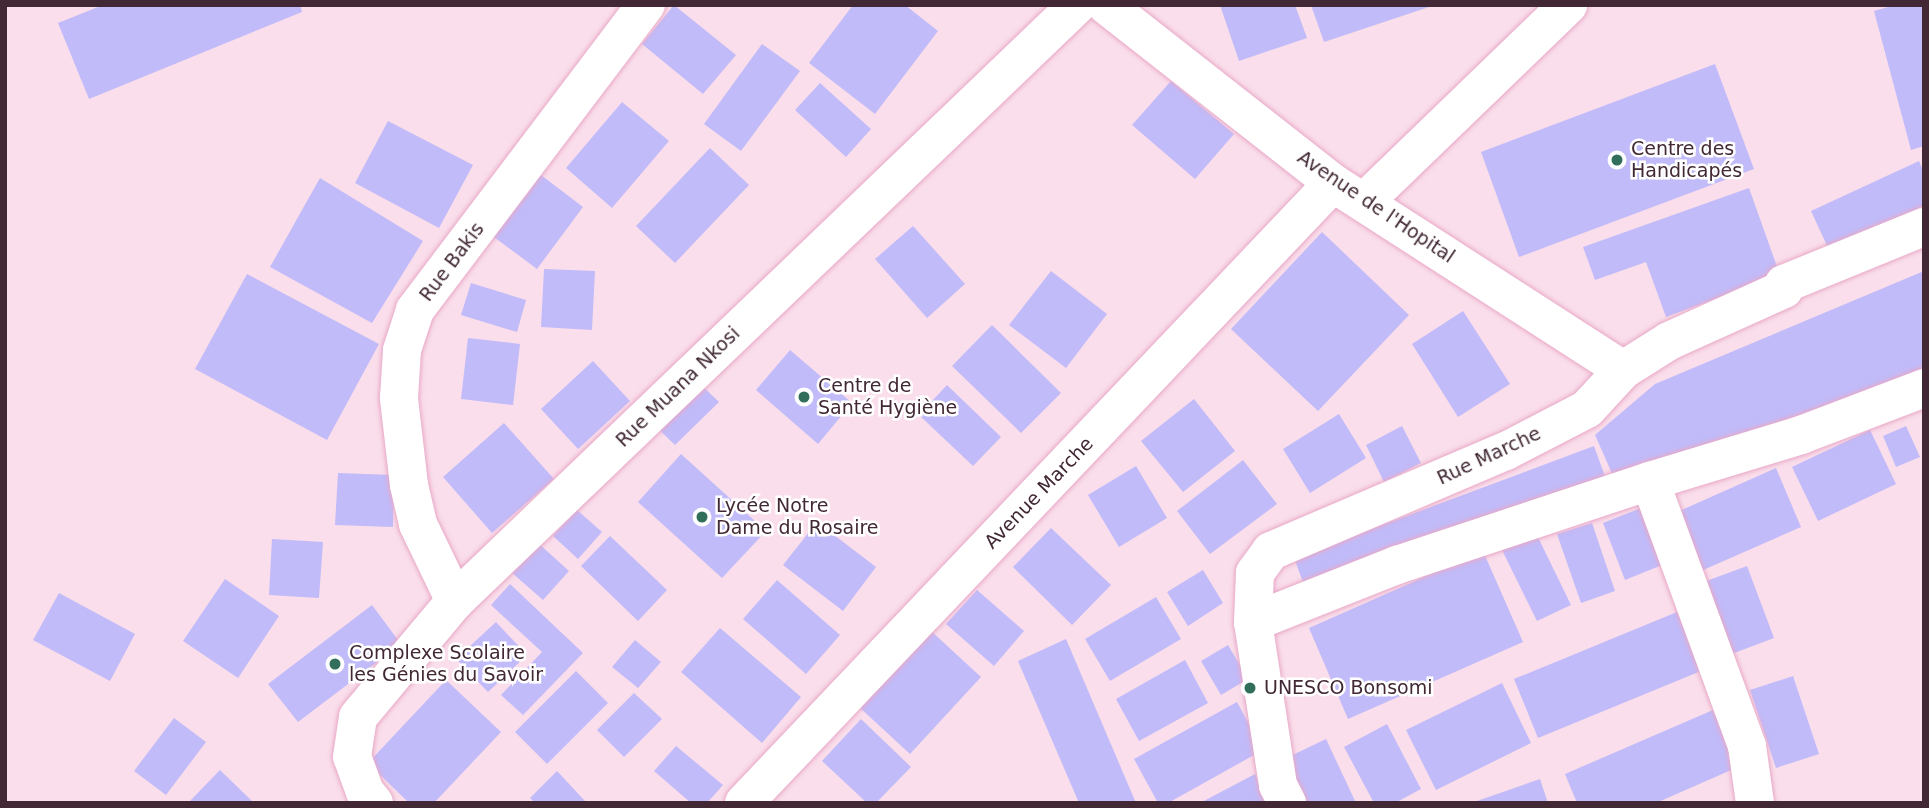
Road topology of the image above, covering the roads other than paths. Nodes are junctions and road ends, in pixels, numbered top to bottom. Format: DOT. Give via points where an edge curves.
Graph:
graph roads {
  1 [pos="646,5"];
  2 [pos="1077,5"];
  3 [pos="1106,5"];
  4 [pos="1568,5"];
  5 [pos="1349,192"];
  6 [pos="1924,227"];
  7 [pos="1623,370"];
  8 [pos="1924,388"];
  9 [pos="1650,481"];
  10 [pos="455,601"];
  11 [pos="1253,622"];
  12 [pos="374,803"];
  13 [pos="744,803"];
  14 [pos="1287,803"];
  15 [pos="1755,803"];
  1 -- 10 [label="street, Rue Bakis" via="415,310 402,350 399,398 408,485 418,524"];
  2 -- 10 [label="street, Rue Muana Nkosi"];
  3 -- 5 [label="street, Avenue de l'Hopital"];
  4 -- 5 [label="street, Avenue Marche"];
  5 -- 7 [label="street, Avenue de l'Hopital"];
  5 -- 13 [label="street, Avenue Marche"];
  6 -- 7 [label="street, Rue Marche" via="1784,284 1784,289 1669,341"];
  7 -- 11 [label="street, Rue Marche" via="1587,409 1506,451 1271,551 1255,573"];
  8 -- 9 [label="street" via="1801,435"];
  9 -- 11 [label="street" via="1397,565"];
  9 -- 15 [label="street" via="1747,746"];
  10 -- 12 [label="street, Rue Muana Nkosi" via="358,718 352,757"];
  11 -- 14 [label="street, Rue Marche" via="1278,785"];
}
